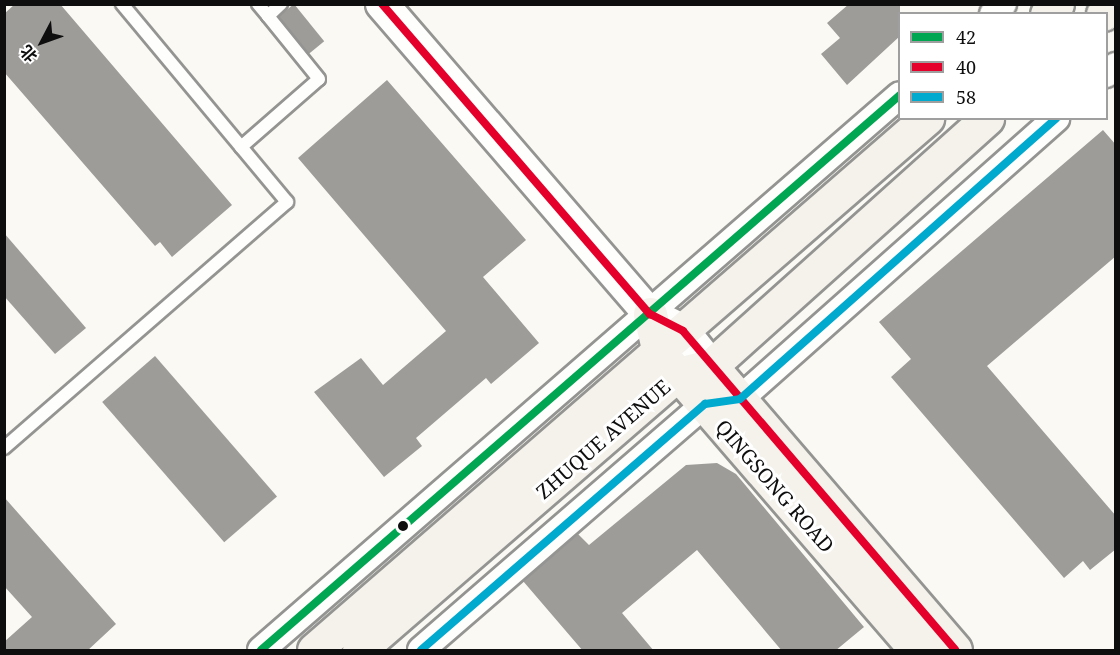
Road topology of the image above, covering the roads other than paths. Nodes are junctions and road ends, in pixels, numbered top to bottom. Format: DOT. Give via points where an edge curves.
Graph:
graph roads {
  1 [pos="122,4"];
  2 [pos="258,4"];
  3 [pos="281,4"];
  4 [pos="382,4"];
  5 [pos="268,16"];
  6 [pos="898,97"];
  7 [pos="925,120"];
  8 [pos="985,120"];
  9 [pos="1054,120"];
  10 [pos="241,147"];
  11 [pos="650,314"];
  12 [pos="674,352"];
  13 [pos="711,366"];
  14 [pos="740,399"];
  15 [pos="705,404"];
  16 [pos="4,448"];
  17 [pos="261,651"];
  18 [pos="314,651"];
  19 [pos="359,651"];
  20 [pos="421,651"];
  21 [pos="916,651"];
  22 [pos="955,651"];
  1 -- 10 [label="lane"];
  2 -- 5 [label="lane"];
  3 -- 5 [label="lane"];
  4 -- 11 [label="street, QINGSONG ROAD"];
  5 -- 10 [label="lane" via="319,79"];
  6 -- 11 [label="street"];
  7 -- 12 [label="main road, ZHUQUE AVENUE"];
  8 -- 13 [label="main road, ZHUQUE AVENUE"];
  9 -- 14 [label="street"];
  10 -- 16 [label="lane" via="287,202"];
  11 -- 12 [label="main road, QINGSONG ROAD"];
  11 -- 17 [label="street"];
  12 -- 13 [label="main road, ZHUQUE AVENUE"];
  12 -- 15 [label="main road, QINGSONG ROAD"];
  12 -- 18 [label="main road, ZHUQUE AVENUE"];
  12 -- 19 [label="main road, ZHUQUE AVENUE"];
  13 -- 14 [label="main road, QINGSONG ROAD"];
  14 -- 15 [label="street"];
  14 -- 22 [label="main road, QINGSONG ROAD"];
  15 -- 20 [label="street, ZHUQUE AVENUE"];
  15 -- 21 [label="main road, QINGSONG ROAD"];
}
